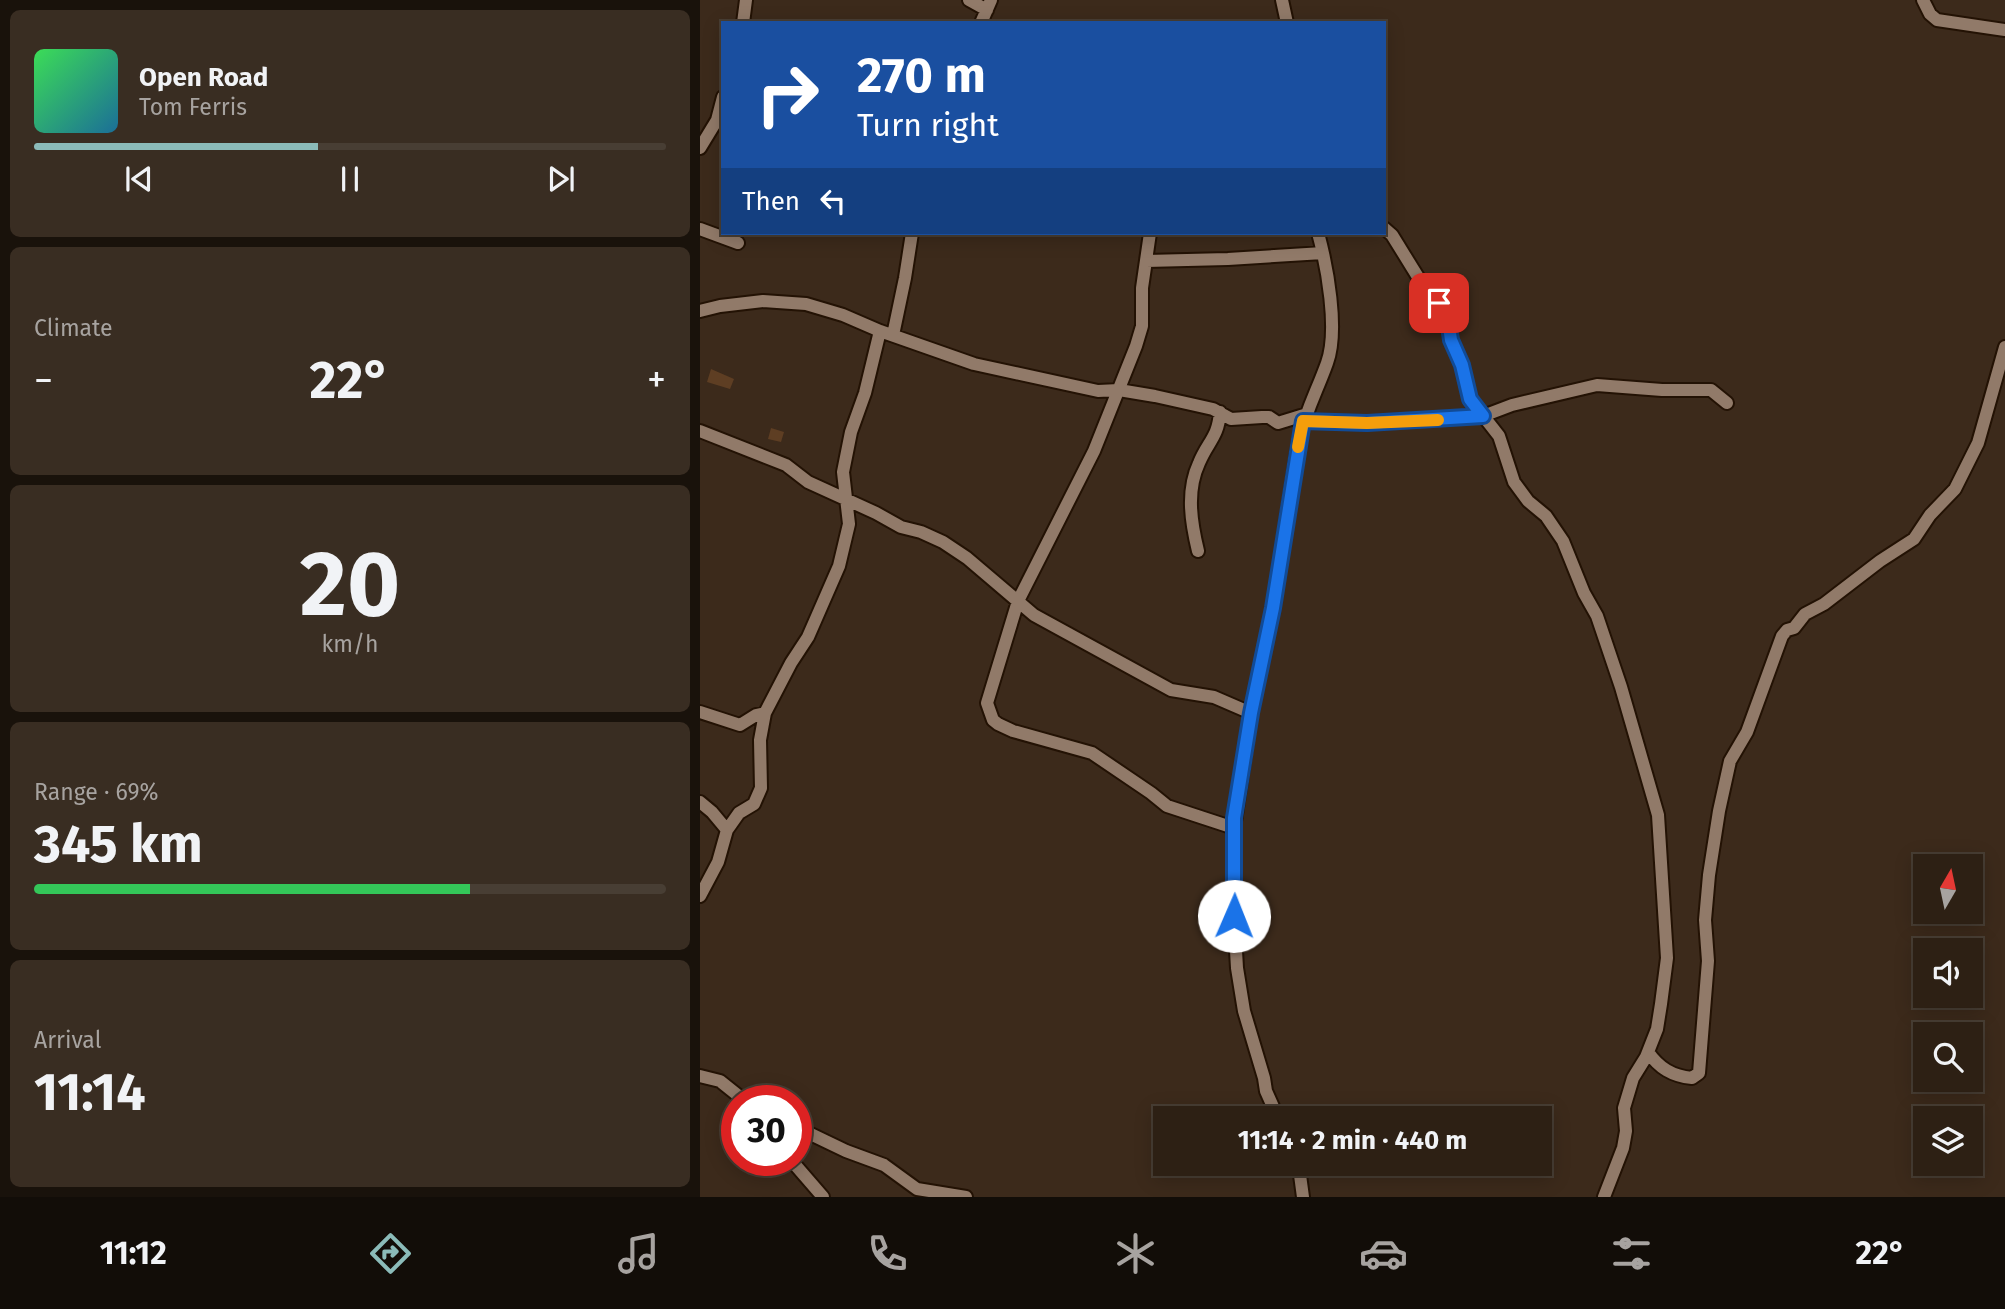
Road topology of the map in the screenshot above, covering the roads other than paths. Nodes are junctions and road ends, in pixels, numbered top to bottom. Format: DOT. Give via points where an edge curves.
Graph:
graph roads {
  1 [pos="746,0"];
  2 [pos="969,0"];
  3 [pos="1282,0"];
  4 [pos="1923,0"];
  5 [pos="1935,0"];
  6 [pos="989,5"];
  7 [pos="1930,14"];
  8 [pos="743,21"];
  9 [pos="982,21"];
  10 [pos="1287,21"];
  11 [pos="2005,30"];
  12 [pos="720,122"];
  13 [pos="700,148"];
  14 [pos="700,229"];
  15 [pos="1386,230"];
  16 [pos="912,235"];
  17 [pos="1150,235"];
  18 [pos="1319,235"];
  19 [pos="738,243"];
  20 [pos="1324,253"];
  21 [pos="1146,261"];
  22 [pos="700,311"];
  23 [pos="880,331"];
  24 [pos="893,335"];
  25 [pos="2005,347"];
  26 [pos="1119,390"];
  27 [pos="1727,403"];
  28 [pos="1220,412"];
  29 [pos="1483,416"];
  30 [pos="1304,418"];
  31 [pos="700,431"];
  32 [pos="847,500"];
  33 [pos="1198,551"];
  34 [pos="1018,601"];
  35 [pos="700,712"];
  36 [pos="765,713"];
  37 [pos="1251,713"];
  38 [pos="700,802"];
  39 [pos="1234,828"];
  40 [pos="727,830"];
  41 [pos="700,896"];
  42 [pos="1648,1052"];
  43 [pos="700,1076"];
  44 [pos="725,1085"];
  45 [pos="1273,1106"];
  46 [pos="812,1135"];
  47 [pos="805,1176"];
  48 [pos="1300,1176"];
  49 [pos="824,1197"];
  50 [pos="966,1197"];
  51 [pos="1303,1197"];
  52 [pos="1604,1197"];
  1 -- 8 [label="street"];
  2 -- 6 [label="street"];
  3 -- 10 [label="street"];
  4 -- 7 [label="street"];
  5 -- 7 [label="street"];
  6 -- 9 [label="street"];
  7 -- 11 [label="street" via="1937,20"];
  12 -- 13 [label="street"];
  14 -- 19 [label="street"];
  15 -- 29 [label="street" via="1426,290 1446,310 1466,388"];
  16 -- 24 [label="street"];
  17 -- 21 [label="street"];
  18 -- 20 [label="street"];
  20 -- 21 [label="street"];
  20 -- 30 [label="street" via="1330,353"];
  21 -- 26 [label="street" via="1142,326"];
  22 -- 23 [label="street" via="782,301 843,315"];
  23 -- 24 [label="street"];
  23 -- 32 [label="street" via="850,432 843,472"];
  24 -- 26 [label="street" via="974,364 1098,391"];
  25 -- 42 [label="street" via="1978,443 1955,489 1914,539 1805,614 1782,636 1746,732 1730,761 1719,811 1705,920 1708,961 1699,1073 1692,1078 1678,1076 1663,1069"];
  26 -- 28 [label="street"];
  26 -- 34 [label="street" via="1094,451"];
  27 -- 29 [label="street" via="1712,390 1597,385"];
  28 -- 30 [label="street" via="1231,419 1262,416 1278,423"];
  28 -- 33 [label="street" via="1219,428 1199,462 1191,493"];
  29 -- 30 [label="street" via="1367,423"];
  29 -- 42 [label="street" via="1499,436 1514,482 1563,541 1597,616 1654,799 1660,825 1667,958 1657,1029"];
  30 -- 37 [label="street"];
  31 -- 32 [label="street" via="786,465 808,482"];
  32 -- 34 [label="street" via="943,542"];
  32 -- 36 [label="street" via="849,524 839,566 808,637"];
  34 -- 37 [label="street" via="1034,615 1171,690 1214,697"];
  34 -- 39 [label="street" via="988,698 993,720 1013,731 1092,753 1167,806"];
  35 -- 36 [label="street" via="738,725"];
  36 -- 40 [label="street" via="760,740 761,788 754,804 739,813"];
  37 -- 39 [label="street"];
  38 -- 40 [label="street"];
  39 -- 45 [label="street" via="1237,968 1244,1011"];
  40 -- 41 [label="street" via="718,862"];
  42 -- 52 [label="street" via="1629,1091 1623,1114 1623,1148"];
  43 -- 44 [label="street"];
  46 -- 50 [label="street" via="884,1165 917,1189"];
  47 -- 49 [label="street"];
  48 -- 51 [label="street"];
}
